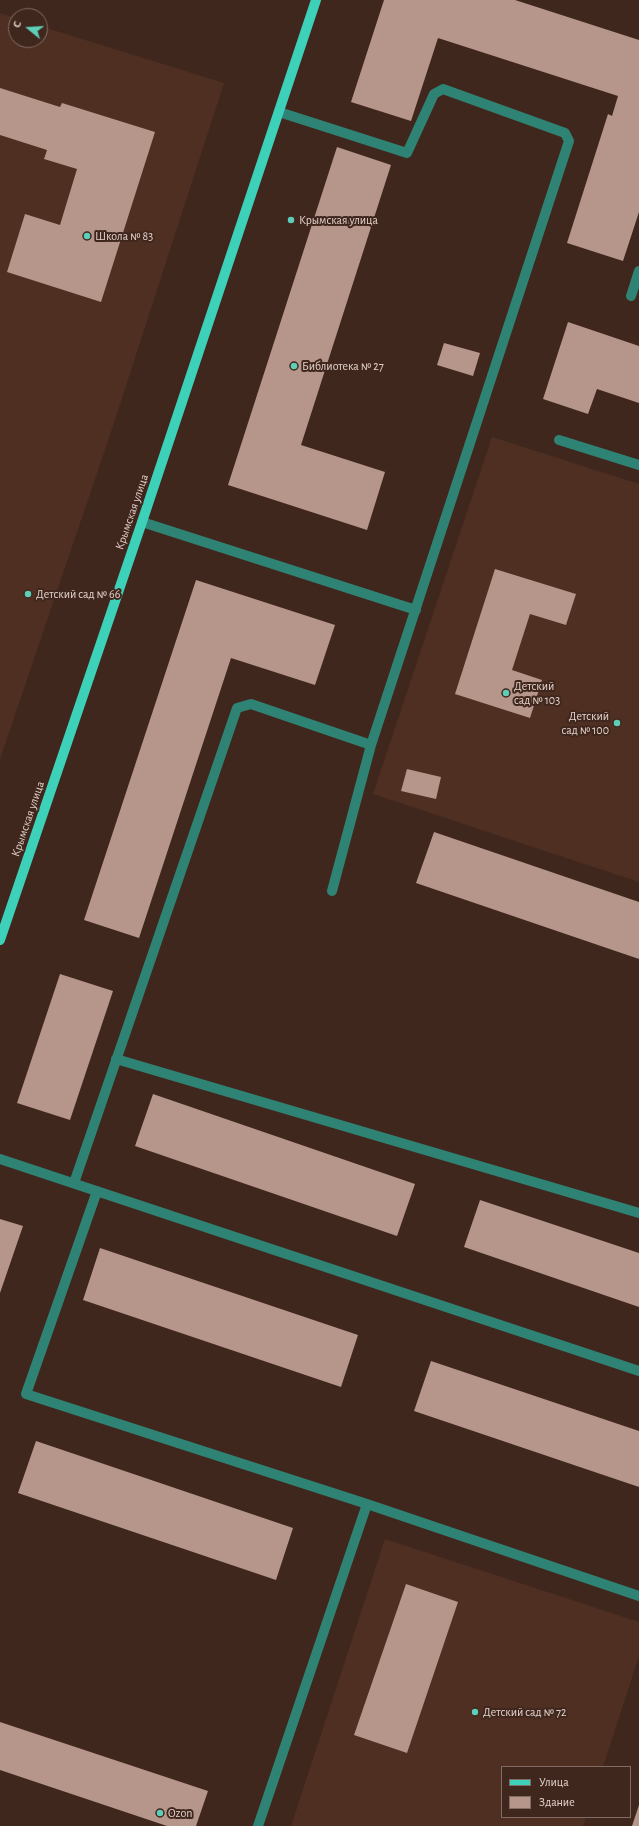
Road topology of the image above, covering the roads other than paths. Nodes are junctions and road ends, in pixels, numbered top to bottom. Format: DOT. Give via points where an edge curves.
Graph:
graph roads {
  1 [pos="316,0"];
  2 [pos="279,112"];
  3 [pos="639,271"];
  4 [pos="631,296"];
  5 [pos="559,440"];
  6 [pos="639,464"];
  7 [pos="142,522"];
  8 [pos="416,610"];
  9 [pos="371,745"];
  10 [pos="332,891"];
  11 [pos="0,940"];
  12 [pos="116,1059"];
  13 [pos="0,1159"];
  14 [pos="74,1183"];
  15 [pos="98,1191"];
  16 [pos="639,1213"];
  17 [pos="639,1371"];
  18 [pos="367,1504"];
  19 [pos="639,1596"];
  20 [pos="258,1826"];
  1 -- 2 [label="main road, Крымская улица"];
  2 -- 7 [label="main road, Крымская улица"];
  2 -- 8 [label="street" via="407,153 434,94 443,89 565,133 569,141"];
  3 -- 4 [label="street"];
  5 -- 6 [label="street"];
  7 -- 8 [label="street"];
  7 -- 11 [label="main road, Крымская улица"];
  8 -- 9 [label="street"];
  9 -- 10 [label="street"];
  9 -- 12 [label="street" via="251,704 237,708"];
  12 -- 14 [label="street"];
  12 -- 16 [label="street"];
  13 -- 14 [label="street"];
  14 -- 15 [label="street"];
  15 -- 17 [label="street"];
  15 -- 18 [label="street" via="26,1394"];
  18 -- 19 [label="street"];
  18 -- 20 [label="street"];
}
